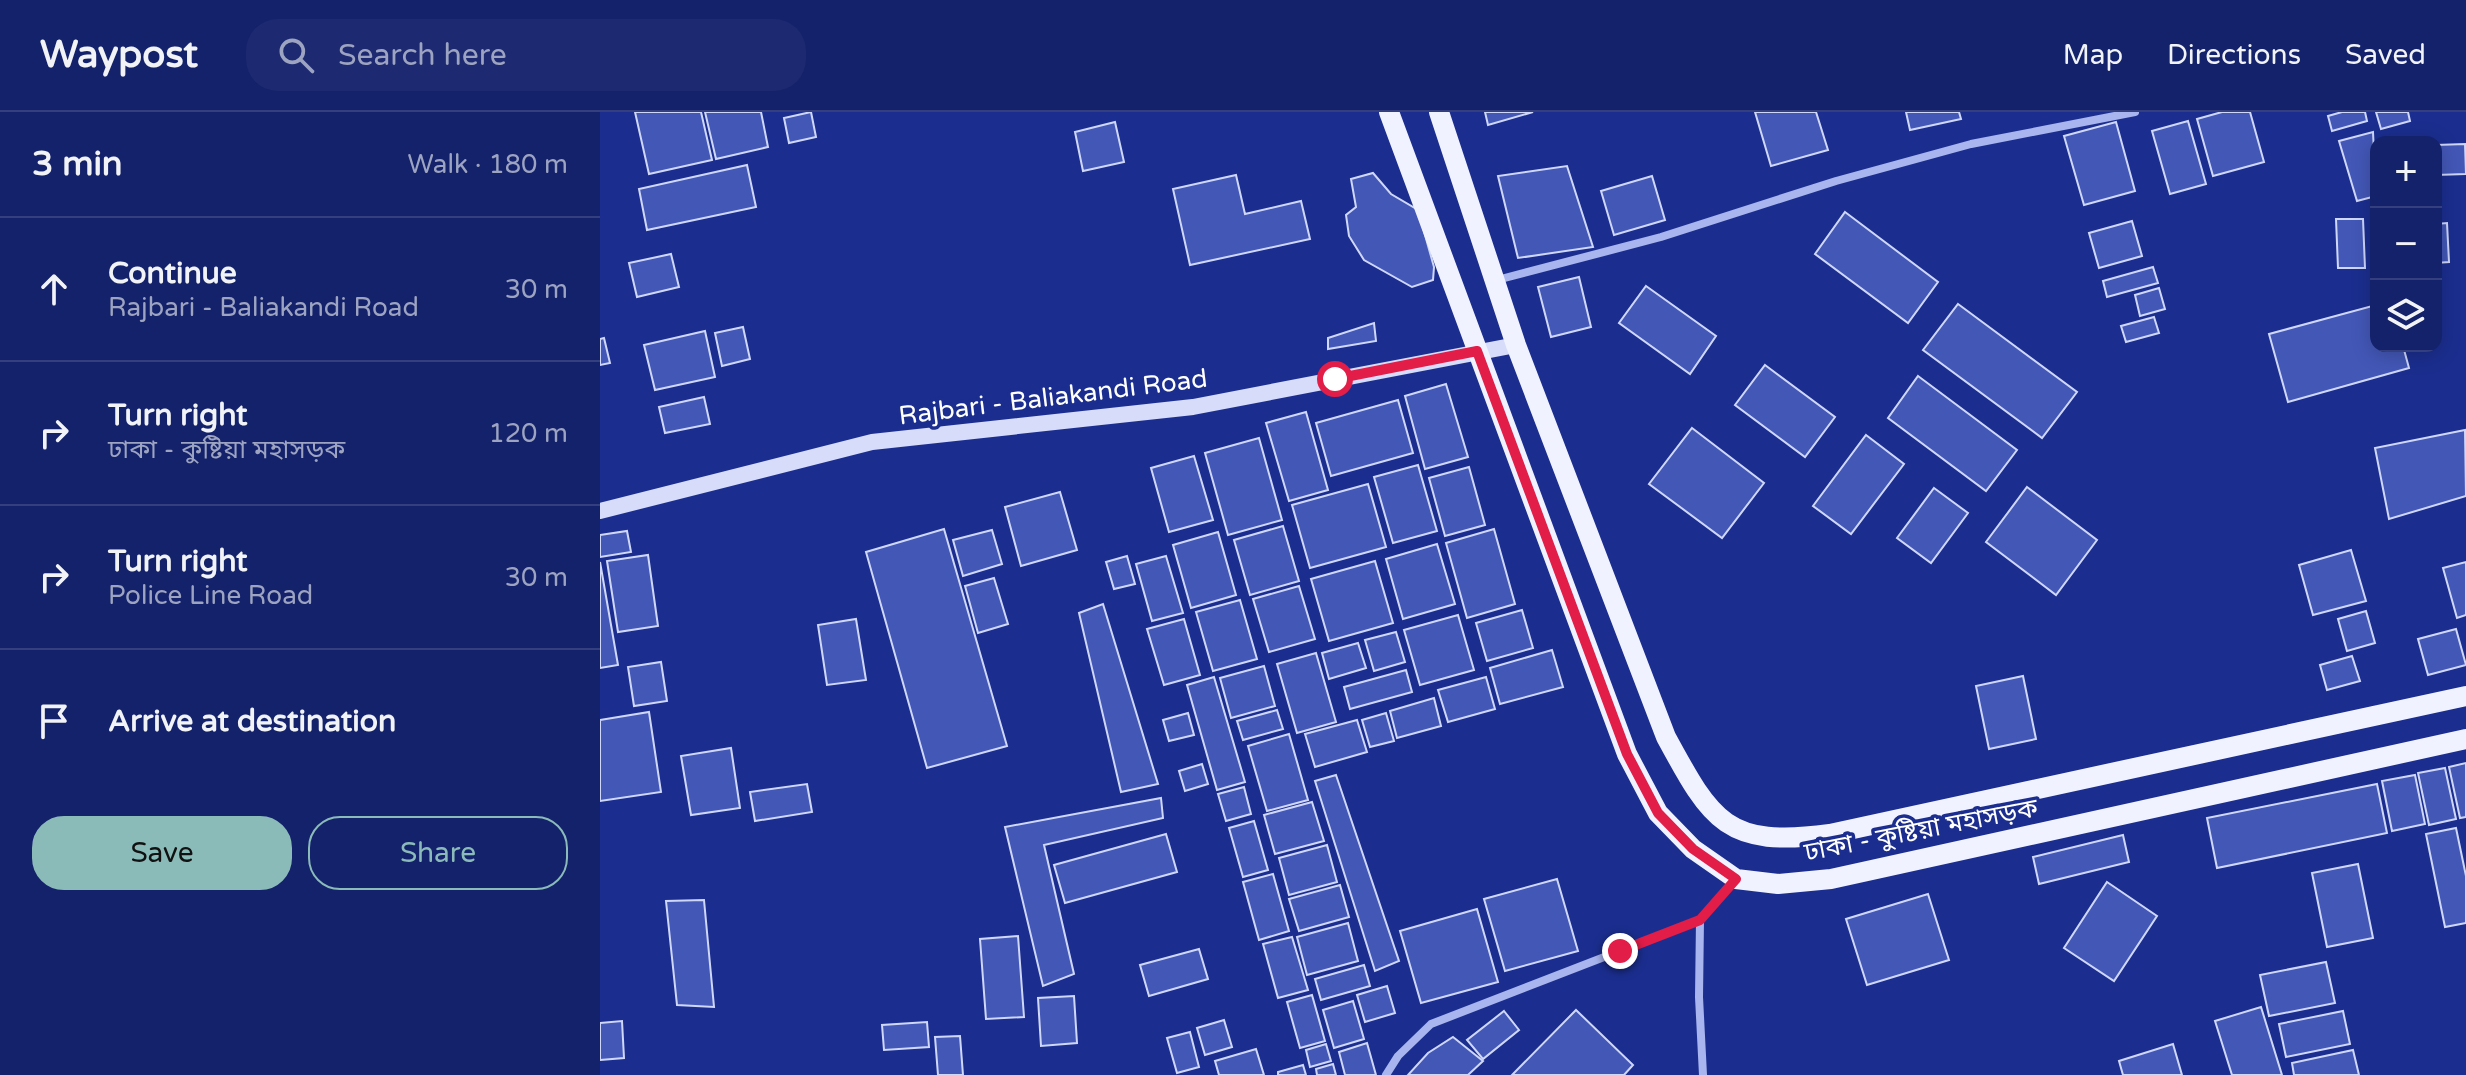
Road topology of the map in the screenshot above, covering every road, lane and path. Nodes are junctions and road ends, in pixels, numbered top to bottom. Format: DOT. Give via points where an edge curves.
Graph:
graph roads {
  1 [pos="1389,112"];
  2 [pos="1439,112"];
  3 [pos="2135,112"];
  4 [pos="1497,280"];
  5 [pos="1516,345"];
  6 [pos="1477,351"];
  7 [pos="600,511"];
  8 [pos="2466,696"];
  9 [pos="2466,739"];
  10 [pos="1736,879"];
  11 [pos="1700,920"];
  12 [pos="1386,1075"];
  13 [pos="1703,1075"];
  1 -- 6 [label="main road, ঢাকা - কুষ্টিয়া মহাসড়ক"];
  2 -- 4 [label="main road, ঢাকা - কুষ্টিয়া মহাসড়ক"];
  3 -- 4 [label="street" via="1971,144"];
  4 -- 5 [label="main road, ঢাকা - কুষ্টিয়া মহাসড়ক"];
  5 -- 6 [label="main road, Rajbari - Baliakandi Road"];
  5 -- 8 [label="main road, ঢাকা - কুষ্টিয়া মহাসড়ক" via="1666,737 1695,790 1721,819 1753,837 1788,840 1830,834"];
  6 -- 7 [label="main road, Rajbari - Baliakandi Road" via="1193,407 872,442"];
  6 -- 10 [label="main road, ঢাকা - কুষ্টিয়া মহাসড়ক" via="1627,754 1658,813 1693,849"];
  9 -- 10 [label="main road, ঢাকা - কুষ্টিয়া মহাসড়ক" via="1831,879 1778,884"];
  10 -- 11 [label="street"];
  11 -- 12 [label="street" via="1431,1024"];
  11 -- 13 [label="street"];
}
